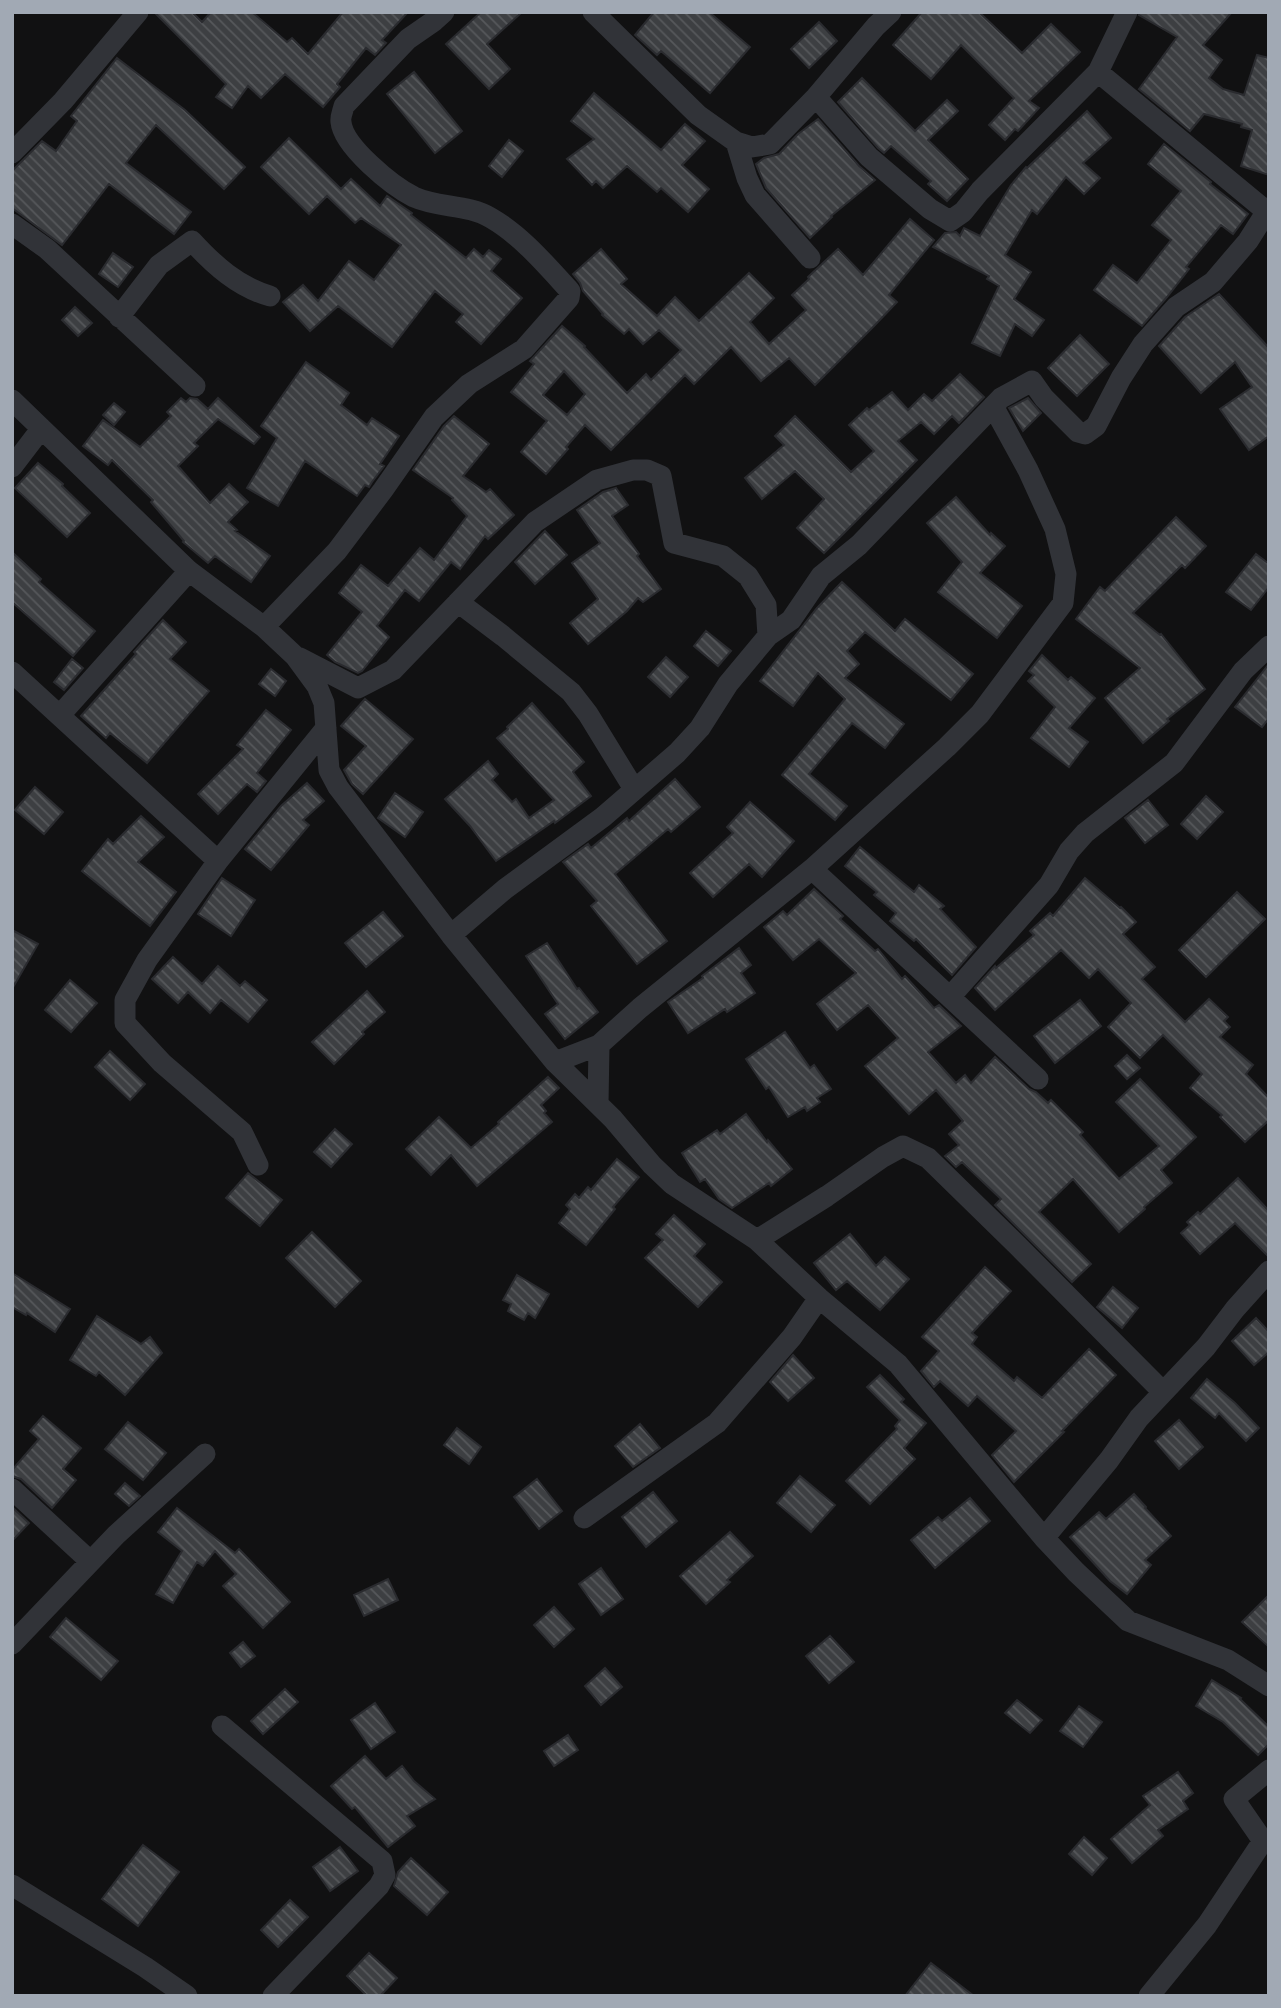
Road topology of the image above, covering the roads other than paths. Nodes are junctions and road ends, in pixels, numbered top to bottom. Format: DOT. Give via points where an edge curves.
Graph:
graph roads {
  1 [pos="138,12"];
  2 [pos="443,12"];
  3 [pos="593,12"];
  4 [pos="891,12"];
  5 [pos="1127,12"];
  6 [pos="1098,72"];
  7 [pos="816,97"];
  8 [pos="736,142"];
  9 [pos="12,153"];
  10 [pos="1268,210"];
  11 [pos="12,224"];
  12 [pos="810,258"];
  13 [pos="270,296"];
  14 [pos="120,317"];
  15 [pos="195,386"];
  16 [pos="12,400"];
  17 [pos="993,406"];
  18 [pos="41,429"];
  19 [pos="12,467"];
  20 [pos="189,571"];
  21 [pos="458,602"];
  22 [pos="264,627"];
  23 [pos="768,636"];
  24 [pos="1269,646"];
  25 [pos="295,656"];
  26 [pos="12,672"];
  27 [pos="60,715"];
  28 [pos="327,728"];
  29 [pos="634,789"];
  30 [pos="218,861"];
  31 [pos="812,869"];
  32 [pos="451,935"];
  33 [pos="950,997"];
  34 [pos="599,1045"];
  35 [pos="555,1062"];
  36 [pos="1038,1079"];
  37 [pos="598,1104"];
  38 [pos="258,1165"];
  39 [pos="757,1240"];
  40 [pos="1269,1271"];
  41 [pos="819,1298"];
  42 [pos="1163,1392"];
  43 [pos="205,1454"];
  44 [pos="12,1489"];
  45 [pos="584,1518"];
  46 [pos="1044,1538"];
  47 [pos="90,1561"];
  48 [pos="12,1644"];
  49 [pos="1269,1686"];
  50 [pos="222,1726"];
  51 [pos="1269,1770"];
  52 [pos="1266,1844"];
  53 [pos="12,1885"];
  54 [pos="187,1996"];
  55 [pos="273,1996"];
  56 [pos="1149,1996"];
  1 -- 9 [label="street"];
  2 -- 22 [label="street" via="408,39 344,106 340,121 346,138 372,167 414,197 490,217 526,243 570,291 569,298 524,349 469,384 434,417 337,551"];
  3 -- 8 [label="street" via="698,115"];
  4 -- 7 [label="street"];
  5 -- 6 [label="street"];
  6 -- 7 [label="street" via="950,221 869,157"];
  6 -- 10 [label="street"];
  7 -- 8 [label="street" via="770,144 752,147"];
  8 -- 12 [label="street" via="755,195"];
  10 -- 17 [label="street" via="1213,282 1176,307 1143,344 1096,426 1085,434 1044,398 1032,381"];
  11 -- 14 [label="street" via="47,249"];
  13 -- 14 [label="street" via="251,291 192,241 159,265"];
  14 -- 15 [label="street"];
  16 -- 18 [label="street"];
  17 -- 23 [label="street" via="859,545 821,576 791,620"];
  17 -- 31 [label="street" via="1055,529 1066,575 1063,603 980,714"];
  18 -- 19 [label="street"];
  18 -- 20 [label="street"];
  20 -- 22 [label="street"];
  20 -- 27 [label="street"];
  21 -- 23 [label="street" via="535,522 597,480 646,470 661,476 674,543 723,556 748,576 766,605"];
  21 -- 25 [label="street" via="393,670 358,688"];
  21 -- 29 [label="street" via="571,692"];
  22 -- 25 [label="street"];
  23 -- 29 [label="street" via="700,728"];
  24 -- 33 [label="street" via="1243,671 1174,763 1085,833 1049,885"];
  25 -- 28 [label="street" via="317,686"];
  26 -- 27 [label="street"];
  27 -- 30 [label="street"];
  28 -- 30 [label="street"];
  28 -- 32 [label="street" via="329,769 338,787"];
  29 -- 32 [label="street"];
  30 -- 38 [label="street" via="147,960 125,1000 125,1023 162,1063 242,1132"];
  31 -- 33 [label="street"];
  31 -- 34 [label="street"];
  32 -- 35 [label="street"];
  33 -- 36 [label="street"];
  34 -- 35 [label="street"];
  34 -- 37 [label="street"];
  35 -- 37 [label="street"];
  37 -- 39 [label="street" via="672,1184"];
  39 -- 41 [label="street"];
  39 -- 42 [label="street" via="903,1146 928,1158"];
  40 -- 42 [label="street"];
  41 -- 45 [label="street" via="717,1423"];
  41 -- 46 [label="street" via="898,1364"];
  42 -- 46 [label="street"];
  43 -- 47 [label="street"];
  44 -- 47 [label="street"];
  46 -- 49 [label="street" via="1128,1621 1228,1660"];
  47 -- 48 [label="street"];
  50 -- 55 [label="street" via="382,1861 386,1875"];
  51 -- 52 [label="street" via="1234,1798"];
  52 -- 56 [label="street"];
  53 -- 54 [label="street"];
}
